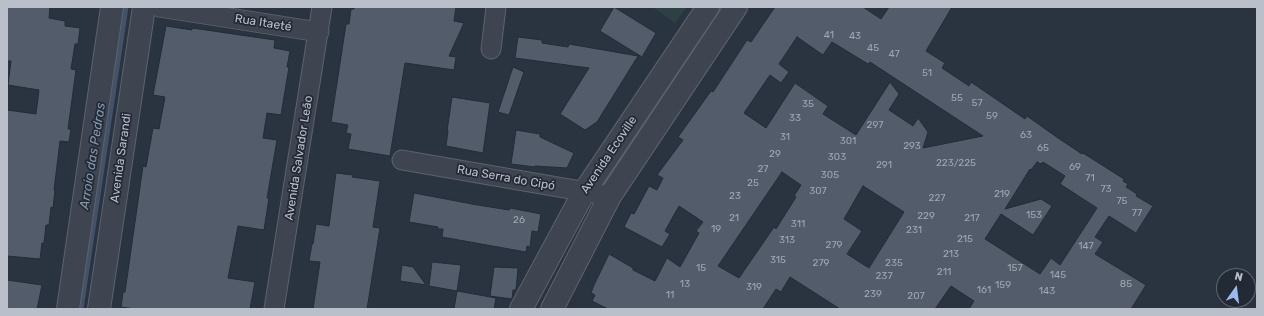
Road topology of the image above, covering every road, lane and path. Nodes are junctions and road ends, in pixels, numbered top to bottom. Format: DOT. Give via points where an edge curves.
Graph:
graph roads {
  1 [pos="112,7"];
  2 [pos="144,7"];
  3 [pos="159,7"];
  4 [pos="322,7"];
  5 [pos="496,7"];
  6 [pos="708,7"];
  7 [pos="736,7"];
  8 [pos="319,32"];
  9 [pos="491,50"];
  10 [pos="402,160"];
  11 [pos="584,192"];
  12 [pos="610,196"];
  13 [pos="68,309"];
  14 [pos="99,309"];
  15 [pos="274,309"];
  16 [pos="521,309"];
  17 [pos="552,309"];
  1 -- 13 [label="street"];
  2 -- 14 [label="street, Avenida Sarandi"];
  3 -- 8 [label="street, Rua Itaeté"];
  4 -- 8 [label="street, Avenida Salvador Leão"];
  5 -- 9 [label="street"];
  6 -- 11 [label="street, Avenida Ecoville"];
  7 -- 12 [label="street, Avenida Ecoville"];
  8 -- 15 [label="street, Avenida Salvador Leão"];
  10 -- 11 [label="street, Rua Serra do Cipó"];
  11 -- 12 [label="street, Rua Serra do Cipó"];
  11 -- 16 [label="street, Avenida Ecoville"];
  12 -- 17 [label="street, Avenida Ecoville"];
}
